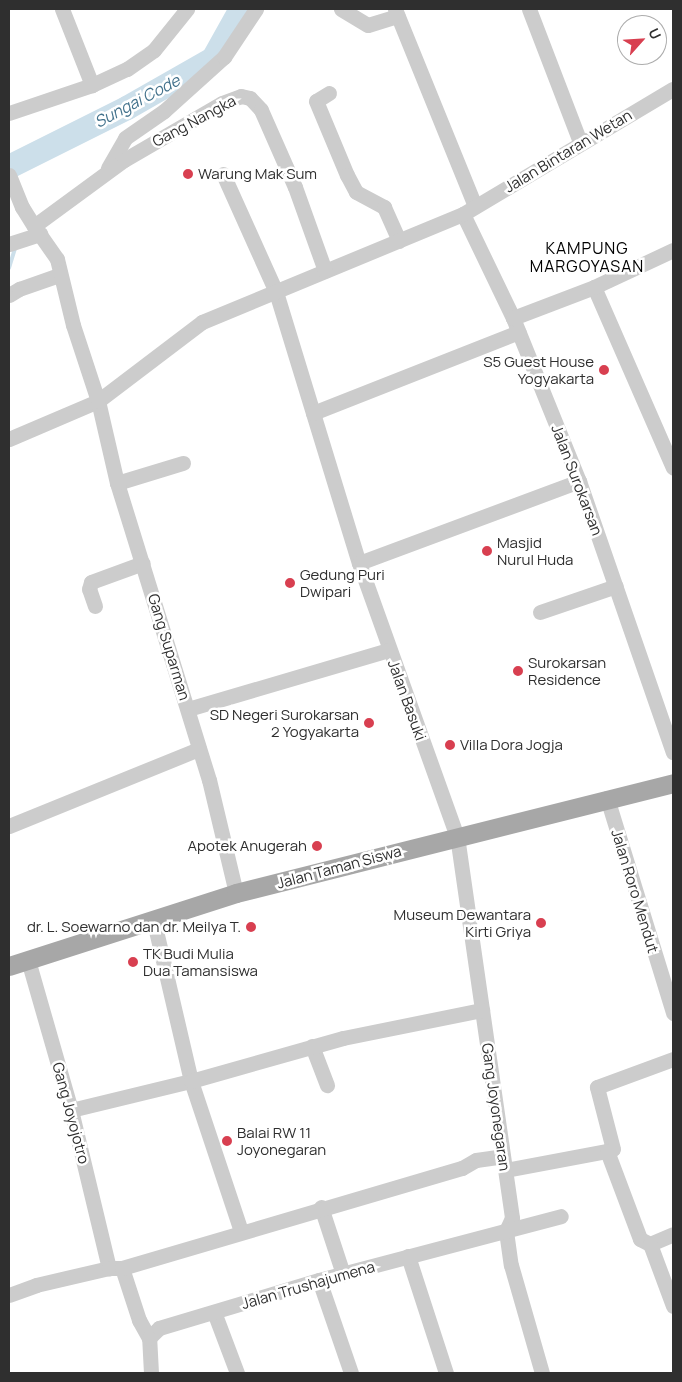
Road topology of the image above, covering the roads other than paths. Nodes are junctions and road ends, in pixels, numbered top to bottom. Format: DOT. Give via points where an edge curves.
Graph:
graph roads {
  1 [pos="62,9"];
  2 [pos="187,9"];
  3 [pos="256,9"];
  4 [pos="340,9"];
  5 [pos="529,9"];
  6 [pos="396,12"];
  7 [pos="92,85"];
  8 [pos="673,89"];
  9 [pos="329,92"];
  10 [pos="9,112"];
  11 [pos="580,142"];
  12 [pos="107,170"];
  13 [pos="223,174"];
  14 [pos="9,176"];
  15 [pos="469,210"];
  16 [pos="37,230"];
  17 [pos="399,241"];
  18 [pos="9,244"];
  19 [pos="673,250"];
  20 [pos="325,271"];
  21 [pos="59,275"];
  22 [pos="594,287"];
  23 [pos="276,292"];
  24 [pos="9,295"];
  25 [pos="516,325"];
  26 [pos="98,401"];
  27 [pos="313,413"];
  28 [pos="9,439"];
  29 [pos="183,463"];
  30 [pos="673,468"];
  31 [pos="580,482"];
  32 [pos="117,484"];
  33 [pos="143,563"];
  34 [pos="359,563"];
  35 [pos="616,586"];
  36 [pos="95,606"];
  37 [pos="540,612"];
  38 [pos="388,650"];
  39 [pos="188,708"];
  40 [pos="199,749"];
  41 [pos="673,752"];
  42 [pos="673,783"];
  43 [pos="607,798"];
  44 [pos="9,826"];
  45 [pos="457,836"];
  46 [pos="236,893"];
  47 [pos="154,922"];
  48 [pos="28,960"];
  49 [pos="9,966"];
  50 [pos="668,977"];
  51 [pos="482,1010"];
  52 [pos="673,1013"];
  53 [pos="312,1046"];
  54 [pos="673,1059"];
  55 [pos="191,1081"];
  56 [pos="326,1085"];
  57 [pos="72,1110"];
  58 [pos="606,1150"];
  59 [pos="504,1163"];
  60 [pos="321,1207"];
  61 [pos="562,1216"];
  62 [pos="241,1231"];
  63 [pos="506,1232"];
  64 [pos="673,1234"];
  65 [pos="650,1244"];
  66 [pos="408,1256"];
  67 [pos="115,1268"];
  68 [pos="343,1274"];
  69 [pos="319,1280"];
  70 [pos="9,1295"];
  71 [pos="673,1306"];
  72 [pos="214,1312"];
  73 [pos="149,1338"];
  74 [pos="151,1373"];
  75 [pos="237,1373"];
  76 [pos="351,1373"];
  77 [pos="446,1373"];
  78 [pos="542,1373"];
  1 -- 7 [label="street"];
  2 -- 7 [label="street" via="154,50"];
  3 -- 12 [label="street" via="224,57 164,111 125,138"];
  4 -- 6 [label="street" via="368,25"];
  5 -- 11 [label="street"];
  6 -- 15 [label="street, Jalan Surokarsan"];
  7 -- 10 [label="street"];
  8 -- 11 [label="street, Jalan Bintaran Wetan"];
  9 -- 17 [label="street" via="316,101 347,175 363,198 384,207"];
  11 -- 15 [label="street, Jalan Bintaran Wetan"];
  12 -- 16 [label="street, Gang Nangka"];
  12 -- 20 [label="street, Gang Nangka" via="222,103 241,96 250,98 261,110 295,187"];
  13 -- 23 [label="street, Jalan Basuki"];
  14 -- 16 [label="street" via="22,207"];
  15 -- 17 [label="street, Jalan Bintaran Wetan"];
  15 -- 25 [label="street, Jalan Surokarsan"];
  16 -- 18 [label="street, Gang Nangka"];
  16 -- 21 [label="street" via="57,259"];
  17 -- 20 [label="street, Jalan Bintaran Wetan"];
  19 -- 22 [label="street"];
  20 -- 23 [label="street, Jalan Bintaran Wetan"];
  21 -- 24 [label="street"];
  21 -- 26 [label="street, Gang Suparman"];
  22 -- 25 [label="street"];
  22 -- 30 [label="street"];
  23 -- 26 [label="street, Jalan Bintaran Wetan" via="202,322"];
  23 -- 27 [label="street, Jalan Basuki"];
  25 -- 27 [label="street"];
  25 -- 31 [label="street, Jalan Surokarsan"];
  26 -- 28 [label="street, Jalan Bintaran Wetan"];
  26 -- 32 [label="street, Gang Suparman"];
  27 -- 34 [label="street, Jalan Basuki"];
  29 -- 32 [label="street"];
  31 -- 34 [label="street"];
  31 -- 35 [label="street, Jalan Surokarsan"];
  32 -- 33 [label="street, Gang Suparman"];
  33 -- 36 [label="street" via="91,582 89,589"];
  33 -- 39 [label="street, Gang Suparman"];
  34 -- 38 [label="street, Jalan Basuki"];
  35 -- 37 [label="street"];
  35 -- 41 [label="street, Jalan Surokarsan"];
  38 -- 39 [label="street"];
  38 -- 45 [label="street, Jalan Basuki"];
  39 -- 40 [label="street, Gang Suparman"];
  40 -- 44 [label="street"];
  40 -- 46 [label="street, Gang Suparman"];
  42 -- 43 [label="main road, Jalan Taman Siswa"];
  43 -- 45 [label="main road, Jalan Taman Siswa"];
  43 -- 50 [label="street, Jalan Roro Mendut"];
  45 -- 46 [label="main road, Jalan Taman Siswa"];
  45 -- 51 [label="street, Gang Joyonegaran"];
  46 -- 47 [label="main road, Jalan Taman Siswa"];
  47 -- 48 [label="main road, Jalan Taman Siswa"];
  47 -- 55 [label="street"];
  48 -- 49 [label="main road, Jalan Taman Siswa"];
  48 -- 57 [label="street, Gang Joyojotro"];
  50 -- 52 [label="street, Jalan Roro Mendut"];
  51 -- 53 [label="street"];
  51 -- 59 [label="street, Gang Joyonegaran"];
  53 -- 55 [label="street"];
  53 -- 56 [label="street"];
  54 -- 58 [label="street" via="597,1087 613,1149"];
  55 -- 57 [label="street"];
  55 -- 62 [label="street"];
  57 -- 67 [label="street, Gang Joyojotro"];
  58 -- 59 [label="street"];
  58 -- 65 [label="street" via="638,1236"];
  59 -- 60 [label="street" via="476,1160 462,1168"];
  59 -- 63 [label="street, Gang Joyonegaran" via="512,1218"];
  60 -- 62 [label="street"];
  60 -- 68 [label="street"];
  61 -- 63 [label="street, Jalan Trushajumena"];
  62 -- 67 [label="street"];
  63 -- 66 [label="street, Jalan Trushajumena"];
  63 -- 78 [label="street, Gang Joyonegaran" via="511,1265"];
  64 -- 65 [label="street"];
  65 -- 71 [label="street"];
  66 -- 68 [label="street, Jalan Trushajumena"];
  66 -- 77 [label="street"];
  67 -- 70 [label="street" via="36,1285"];
  67 -- 73 [label="street, Gang Joyojotro"];
  68 -- 69 [label="street, Jalan Trushajumena"];
  69 -- 72 [label="street, Jalan Trushajumena"];
  69 -- 76 [label="street"];
  72 -- 73 [label="street, Jalan Trushajumena" via="159,1328"];
  72 -- 75 [label="street"];
  73 -- 74 [label="street"];
}
